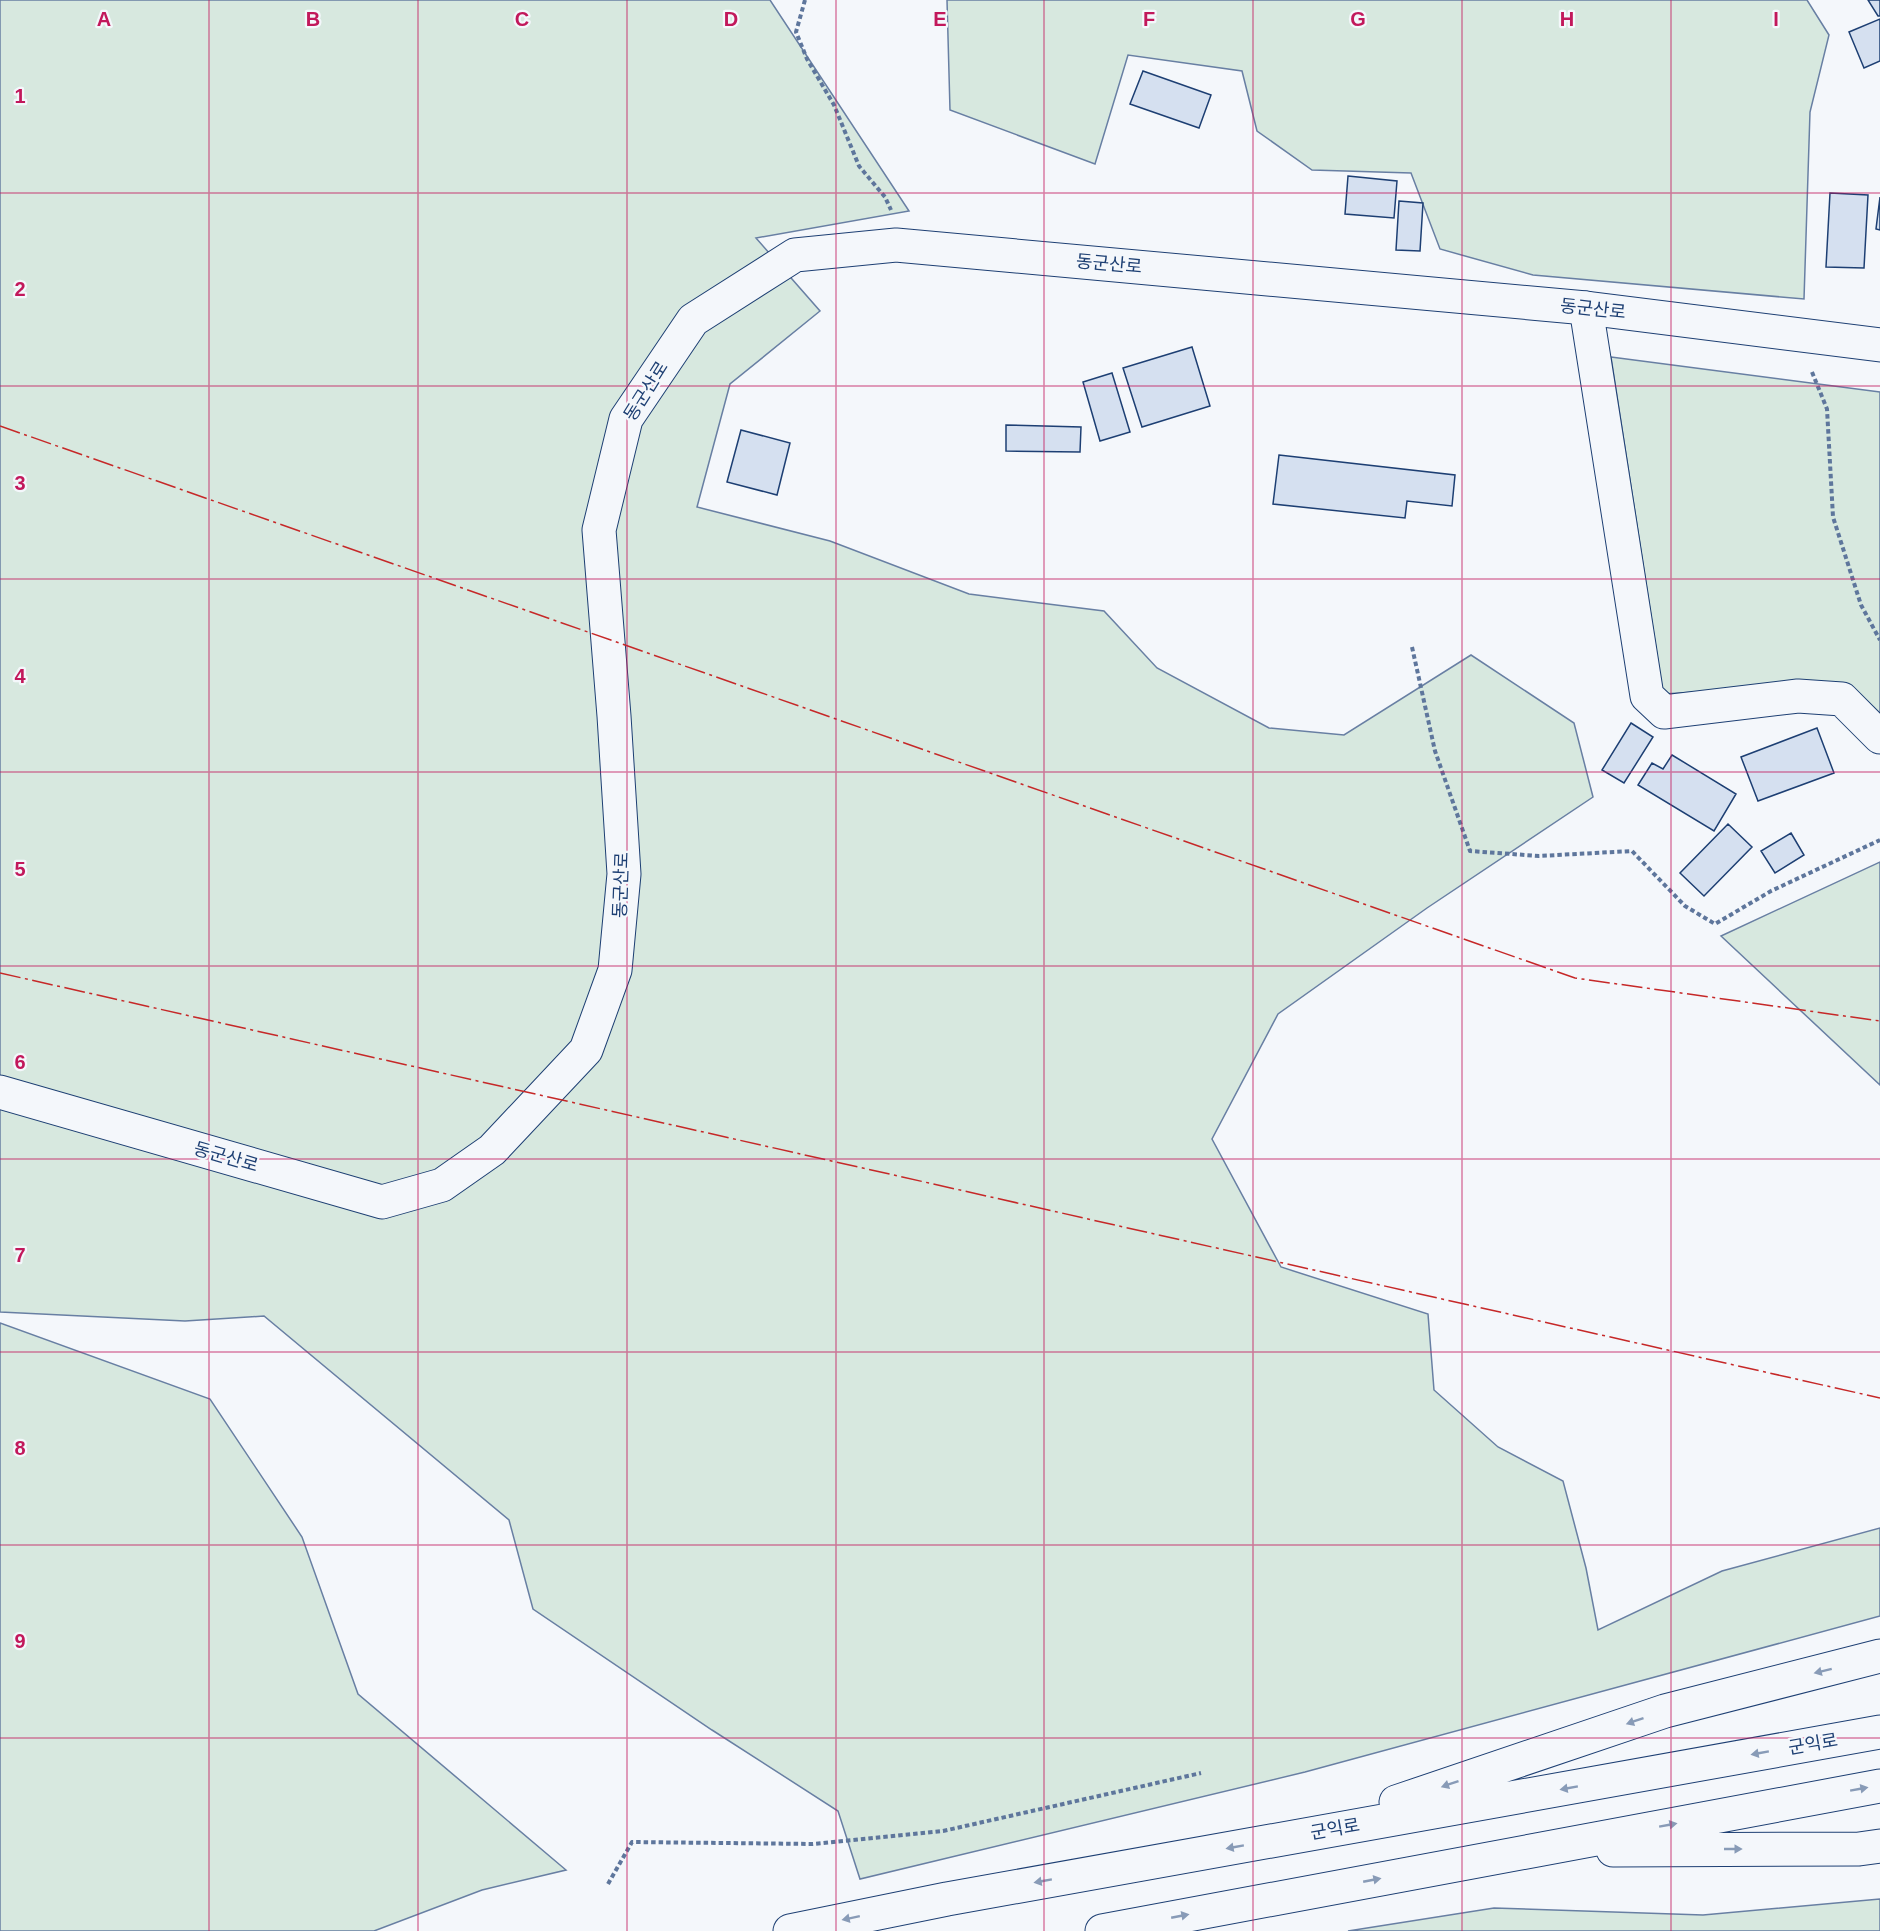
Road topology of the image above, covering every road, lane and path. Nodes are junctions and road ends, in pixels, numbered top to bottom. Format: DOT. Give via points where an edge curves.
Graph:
graph roads {
  1 [pos="806,0"];
  2 [pos="907,246"];
  3 [pos="1586,308"];
  4 [pos="1798,334"];
  5 [pos="1880,345"];
  6 [pos="1880,640"];
  7 [pos="1412,647"];
  8 [pos="1880,737"];
  9 [pos="1880,840"];
  10 [pos="0,1092"];
  11 [pos="1880,1656"];
  12 [pos="1880,1732"];
  13 [pos="1201,1773"];
  14 [pos="1880,1786"];
  15 [pos="1292,1837"];
  16 [pos="1880,1846"];
  17 [pos="1528,1850"];
  18 [pos="608,1884"];
  19 [pos="790,1931"];
  20 [pos="1102,1931"];
  1 -- 2 [label="path" via="796,32 834,105 859,166 885,197"];
  2 -- 3 [label="main road, 동군산로"];
  2 -- 10 [label="main road, 동군산로" via="795,255 693,320 626,419 599,530 624,874 615,970 586,1050 492,1150 442,1185 382,1202"];
  3 -- 4 [label="main road, 동군산로"];
  3 -- 8 [label="main road" via="1647,696 1664,712 1798,696 1842,699"];
  4 -- 5 [label="main road, 동군산로"];
  4 -- 6 [label="path" via="1827,409 1833,518 1861,605"];
  7 -- 9 [label="path" via="1435,751 1470,851 1539,856 1632,851 1685,906 1714,924 1771,891"];
  11 -- 15 [label="main road, one-way" via="1665,1711"];
  12 -- 15 [label="main road, 군익로, one-way"];
  13 -- 18 [label="path" via="943,1831 813,1844 632,1842"];
  17 -- 14 [label="main road, one-way"];
  15 -- 19 [label="main road, 군익로, one-way"];
  17 -- 16 [label="main road, one-way"];
  20 -- 17 [label="main road, one-way"];
}
